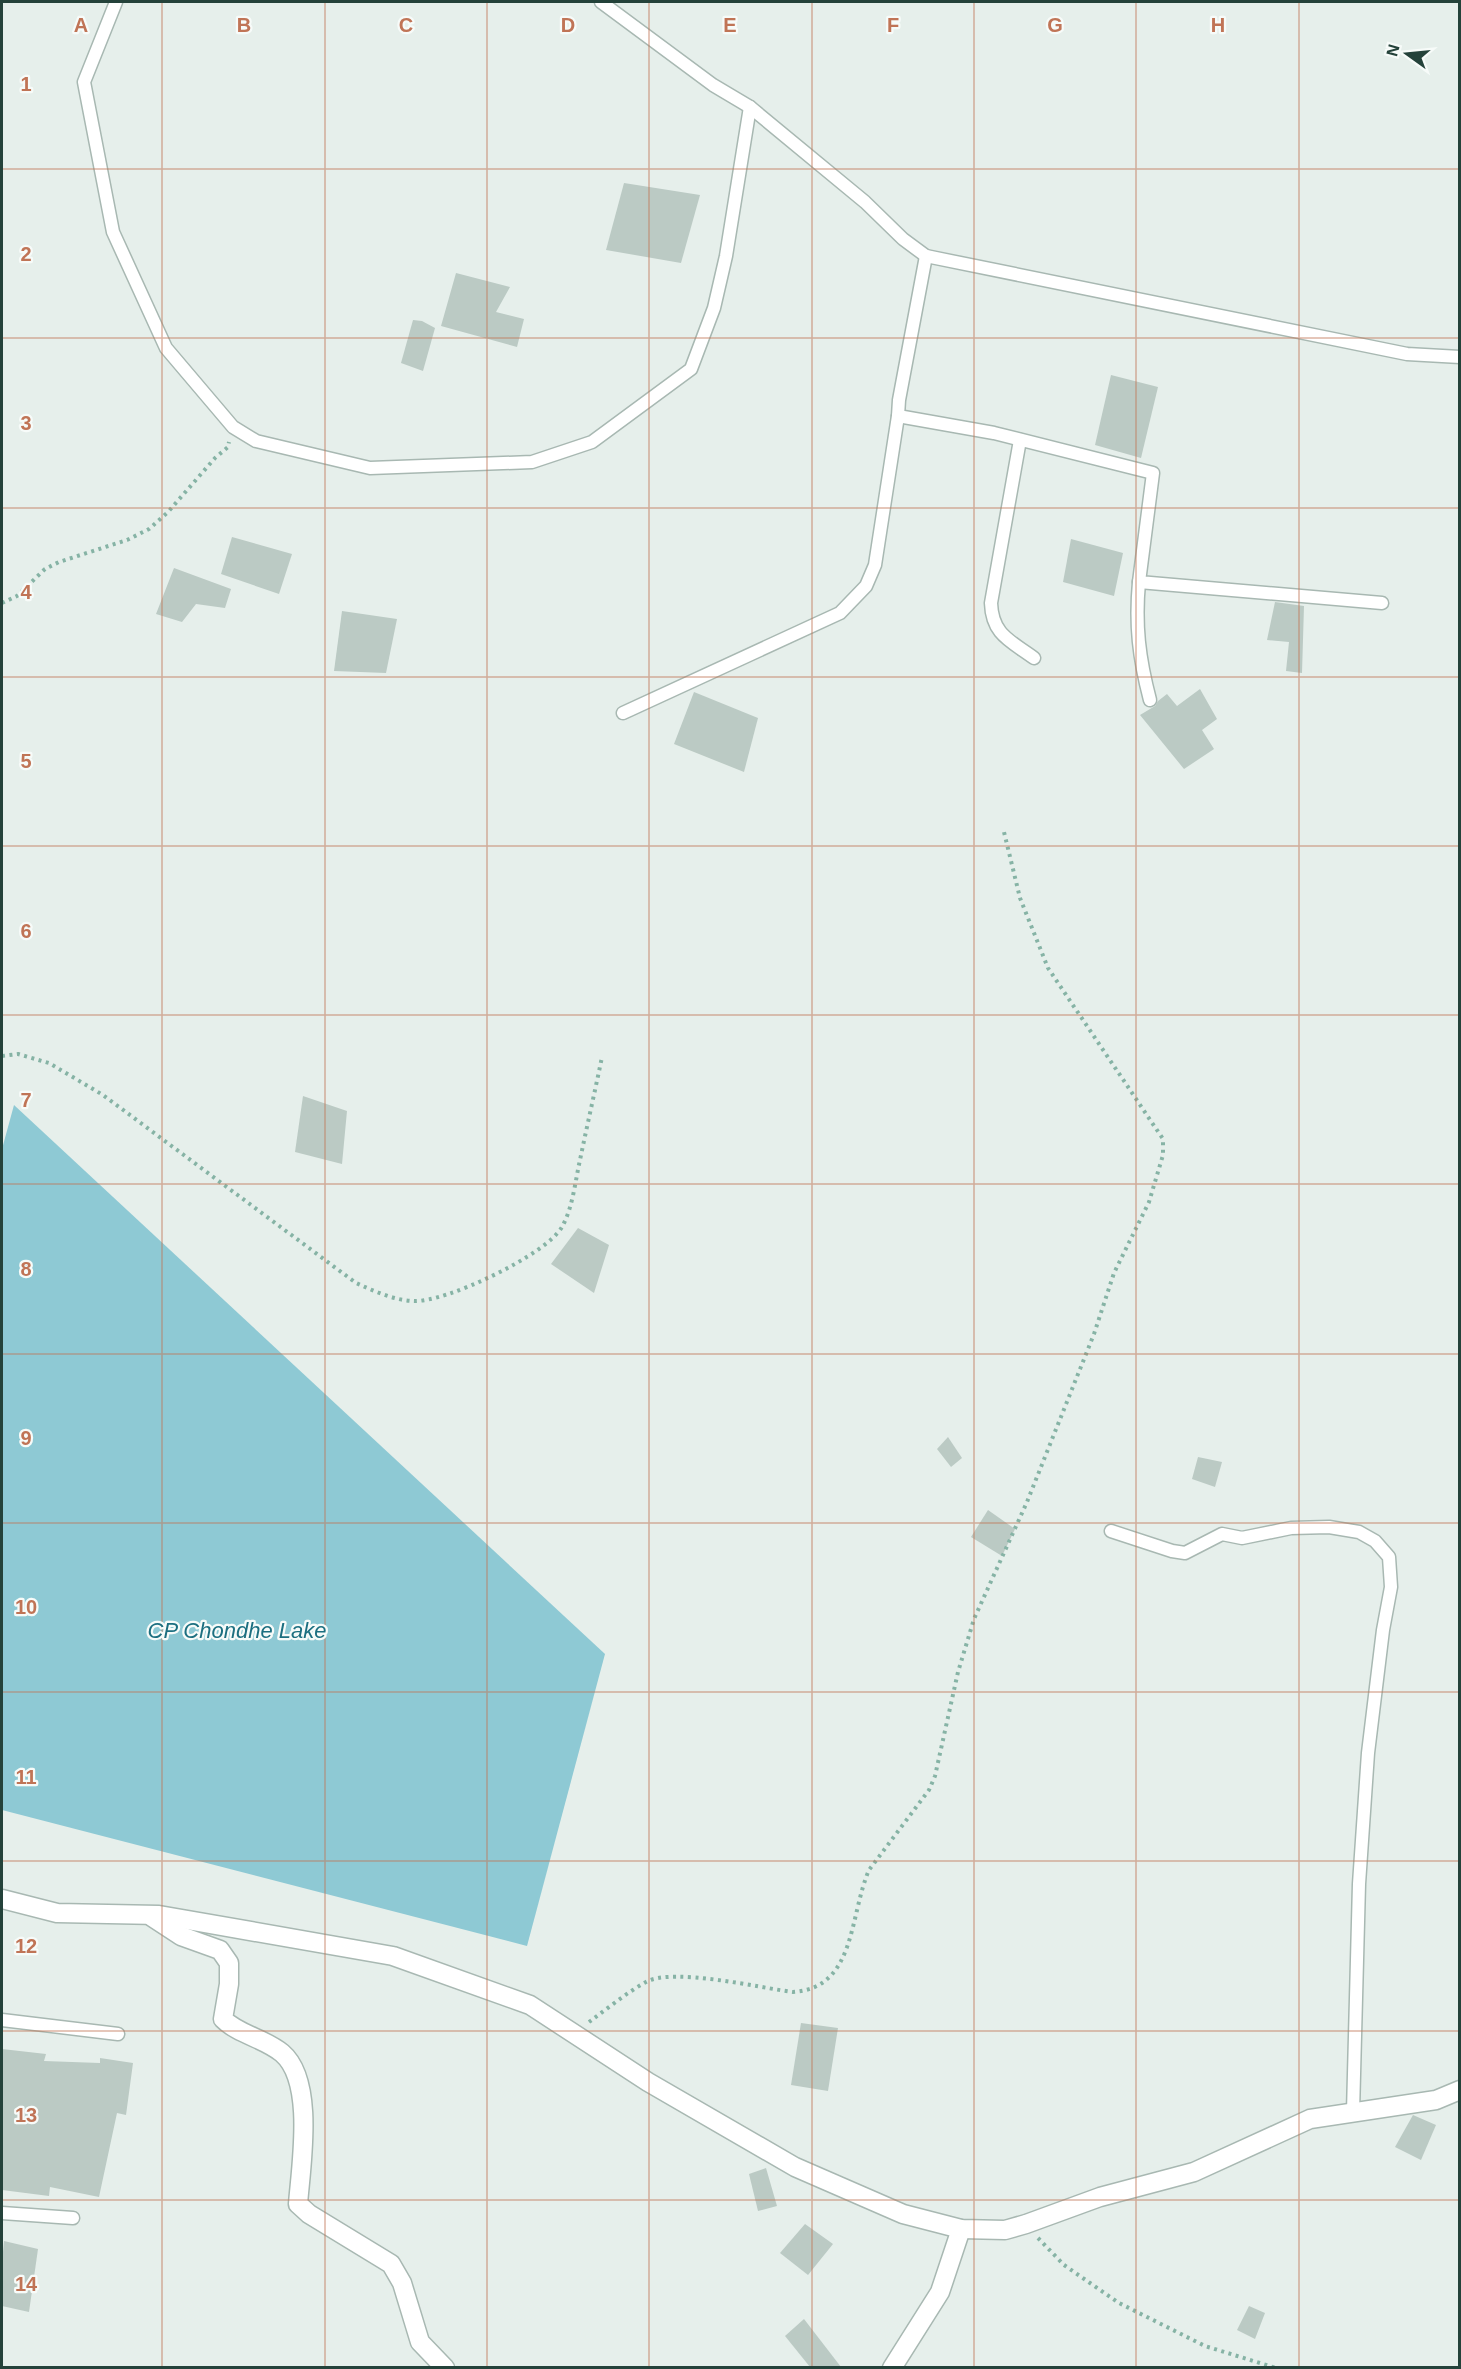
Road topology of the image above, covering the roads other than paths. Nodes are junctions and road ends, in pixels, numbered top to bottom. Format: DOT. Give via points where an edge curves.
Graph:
graph roads {
  1 [pos="116,2"];
  2 [pos="601,2"];
  3 [pos="750,107"];
  4 [pos="926,256"];
  5 [pos="1460,357"];
  6 [pos="898,416"];
  7 [pos="1020,440"];
  8 [pos="1139,582"];
  9 [pos="1382,603"];
  10 [pos="1034,658"];
  11 [pos="1150,700"];
  12 [pos="623,713"];
  13 [pos="1111,1531"];
  14 [pos="2,1899"];
  15 [pos="149,1915"];
  16 [pos="2,2020"];
  17 [pos="118,2034"];
  18 [pos="1460,2090"];
  19 [pos="1353,2112"];
  20 [pos="2,2213"];
  21 [pos="72,2218"];
  22 [pos="962,2229"];
  23 [pos="445,2367"];
  24 [pos="892,2367"];
  1 -- 3 [label="lane" via="84,82 113,232 166,348 232,428 256,441 370,468 532,462 592,442 692,369 714,308 726,256"];
  2 -- 3 [label="lane" via="713,85"];
  3 -- 4 [label="lane"];
  4 -- 5 [label="lane" via="1407,354"];
  4 -- 6 [label="lane"];
  6 -- 7 [label="lane"];
  6 -- 12 [label="lane" via="874,565 866,586 840,613"];
  7 -- 8 [label="lane" via="1153,473"];
  7 -- 10 [label="lane" via="991,603 992,620 996,628"];
  8 -- 9 [label="lane"];
  8 -- 11 [label="lane" via="1140,663"];
  13 -- 19 [label="lane" via="1185,1553 1222,1534 1242,1538 1291,1528 1329,1527 1359,1532 1375,1541 1389,1557 1391,1587 1368,1753 1360,1872"];
  14 -- 15 [label="street" via="57,1913"];
  15 -- 22 [label="street" via="393,1956 530,2005 648,2082 795,2167 903,2214"];
  15 -- 23 [label="street" via="181,1936 220,1950 229,1963 223,2019 232,2028 283,2053 297,2076 303,2122 298,2204 391,2264 402,2283 420,2342"];
  16 -- 17 [label="lane"];
  18 -- 19 [label="street" via="1436,2100"];
  19 -- 22 [label="street" via="1310,2119 1194,2172 1100,2197 1026,2224 1005,2230"];
  20 -- 21 [label="lane"];
  22 -- 24 [label="street" via="940,2292"];
}
